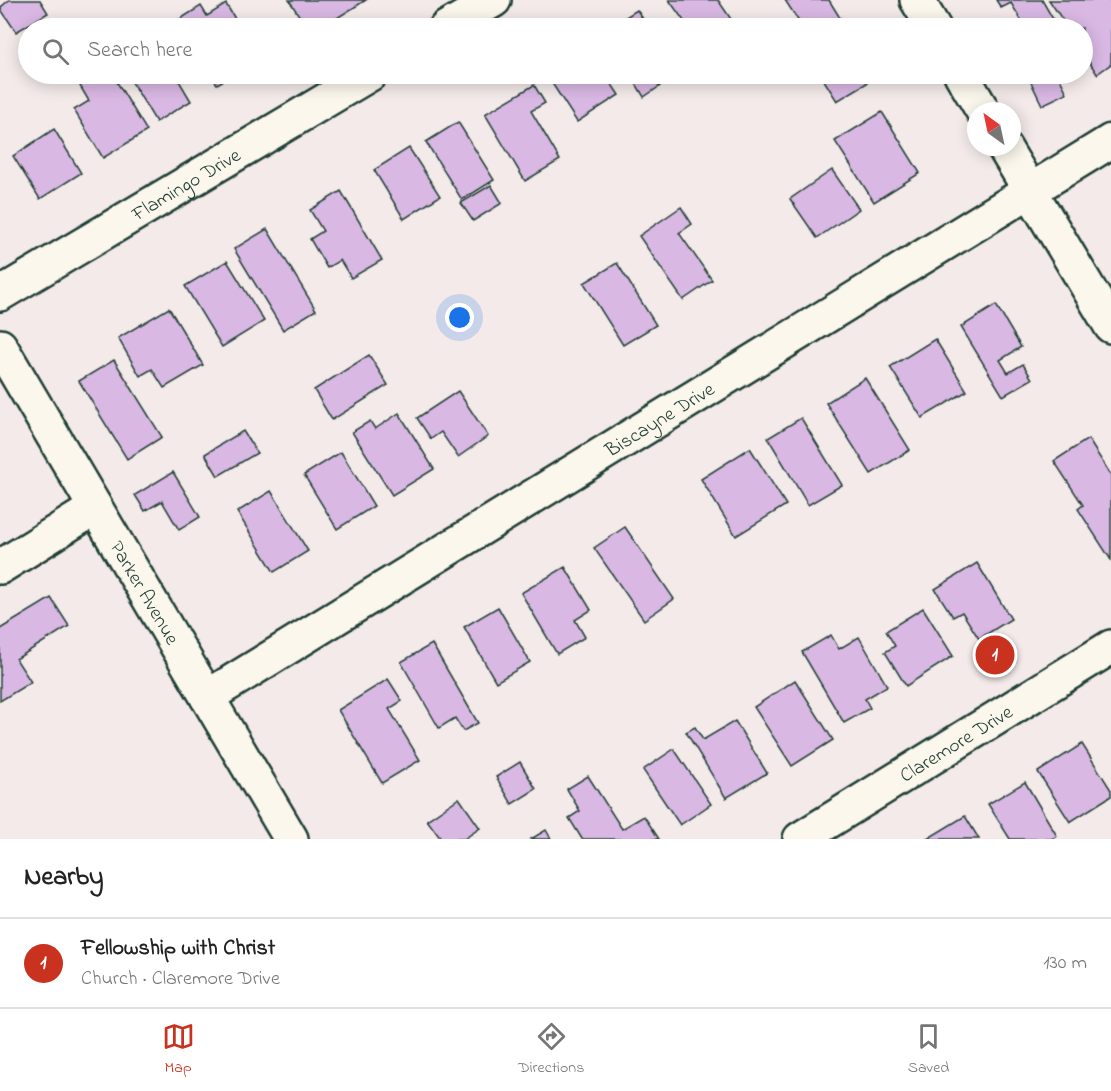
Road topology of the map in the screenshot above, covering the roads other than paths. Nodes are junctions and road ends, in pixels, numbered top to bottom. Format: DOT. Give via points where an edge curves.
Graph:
graph roads {
  1 [pos="494,0"];
  2 [pos="917,0"];
  3 [pos="463,18"];
  4 [pos="928,18"];
  5 [pos="353,84"];
  6 [pos="967,84"];
  7 [pos="978,102"];
  8 [pos="1111,141"];
  9 [pos="1010,156"];
  10 [pos="1030,191"];
  11 [pos="0,294"];
  12 [pos="1111,326"];
  13 [pos="0,346"];
  14 [pos="95,508"];
  15 [pos="0,567"];
  16 [pos="1111,647"];
  17 [pos="207,697"];
  18 [pos="291,839"];
  19 [pos="800,839"];
  1 -- 3 [label="street"];
  2 -- 4 [label="street"];
  5 -- 11 [label="street, Flamingo Drive"];
  6 -- 7 [label="street"];
  8 -- 10 [label="street, Biscayne Drive"];
  9 -- 10 [label="street"];
  10 -- 12 [label="street"];
  10 -- 17 [label="street, Biscayne Drive"];
  13 -- 14 [label="street, Parker Avenue"];
  14 -- 15 [label="street"];
  14 -- 17 [label="street, Parker Avenue"];
  16 -- 19 [label="street, Claremore Drive"];
  17 -- 18 [label="street, Parker Avenue"];
}
